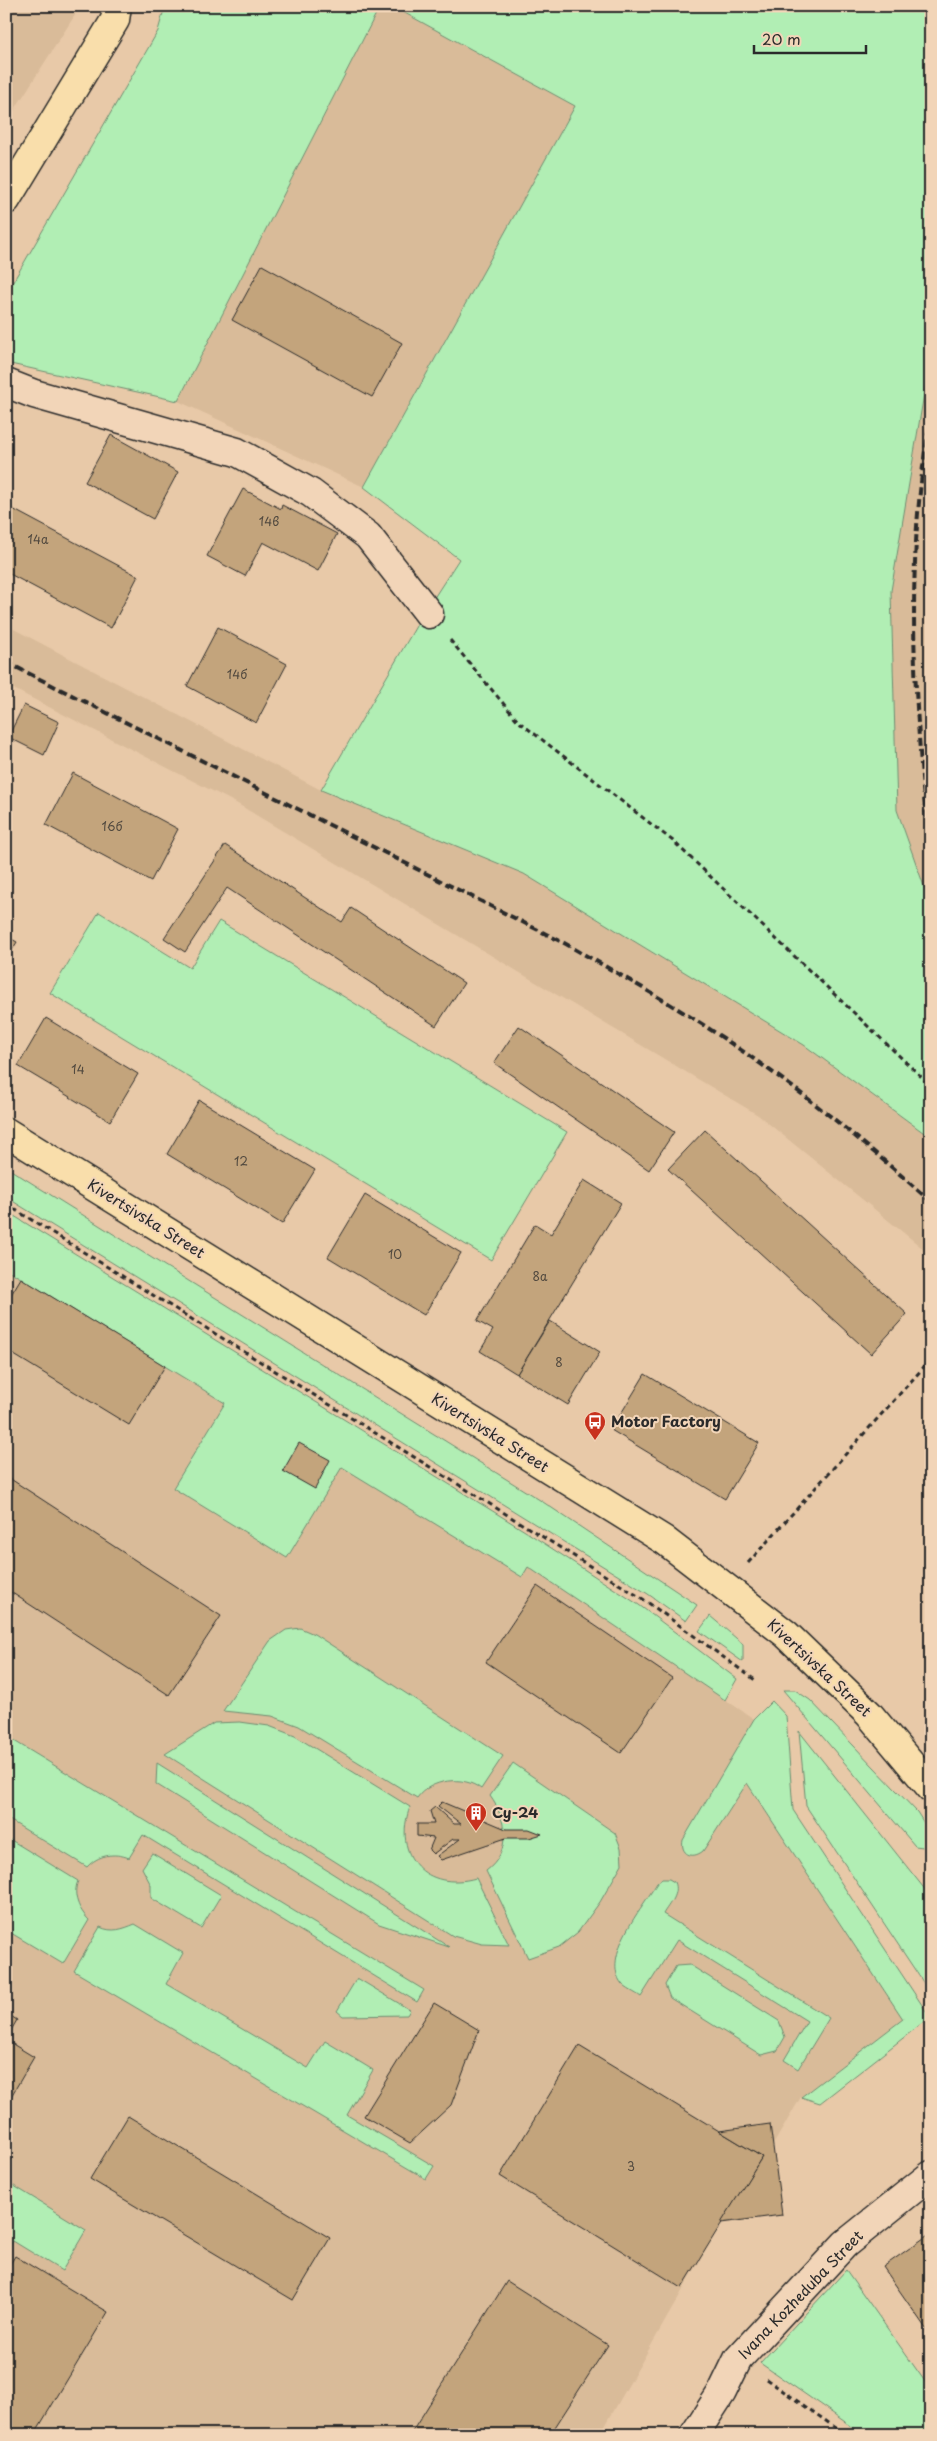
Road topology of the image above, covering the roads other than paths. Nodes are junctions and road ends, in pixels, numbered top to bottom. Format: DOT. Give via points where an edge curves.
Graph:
graph roads {
  1 [pos="117,6"];
  2 [pos="6,200"];
  3 [pos="6,383"];
  4 [pos="429,614"];
  5 [pos="6,1132"];
  6 [pos="931,1788"];
  7 [pos="931,2175"];
  8 [pos="694,2435"];
  1 -- 2 [label="main road" via="114,20"];
  3 -- 4 [label="street" via="34,394 237,452 311,493 368,536"];
  5 -- 6 [label="main road, Kivertsivska Street" via="664,1540 786,1634 869,1714"];
  7 -- 8 [label="street, Ivana Kozheduba Street" via="845,2244 738,2359 722,2392"];
}
